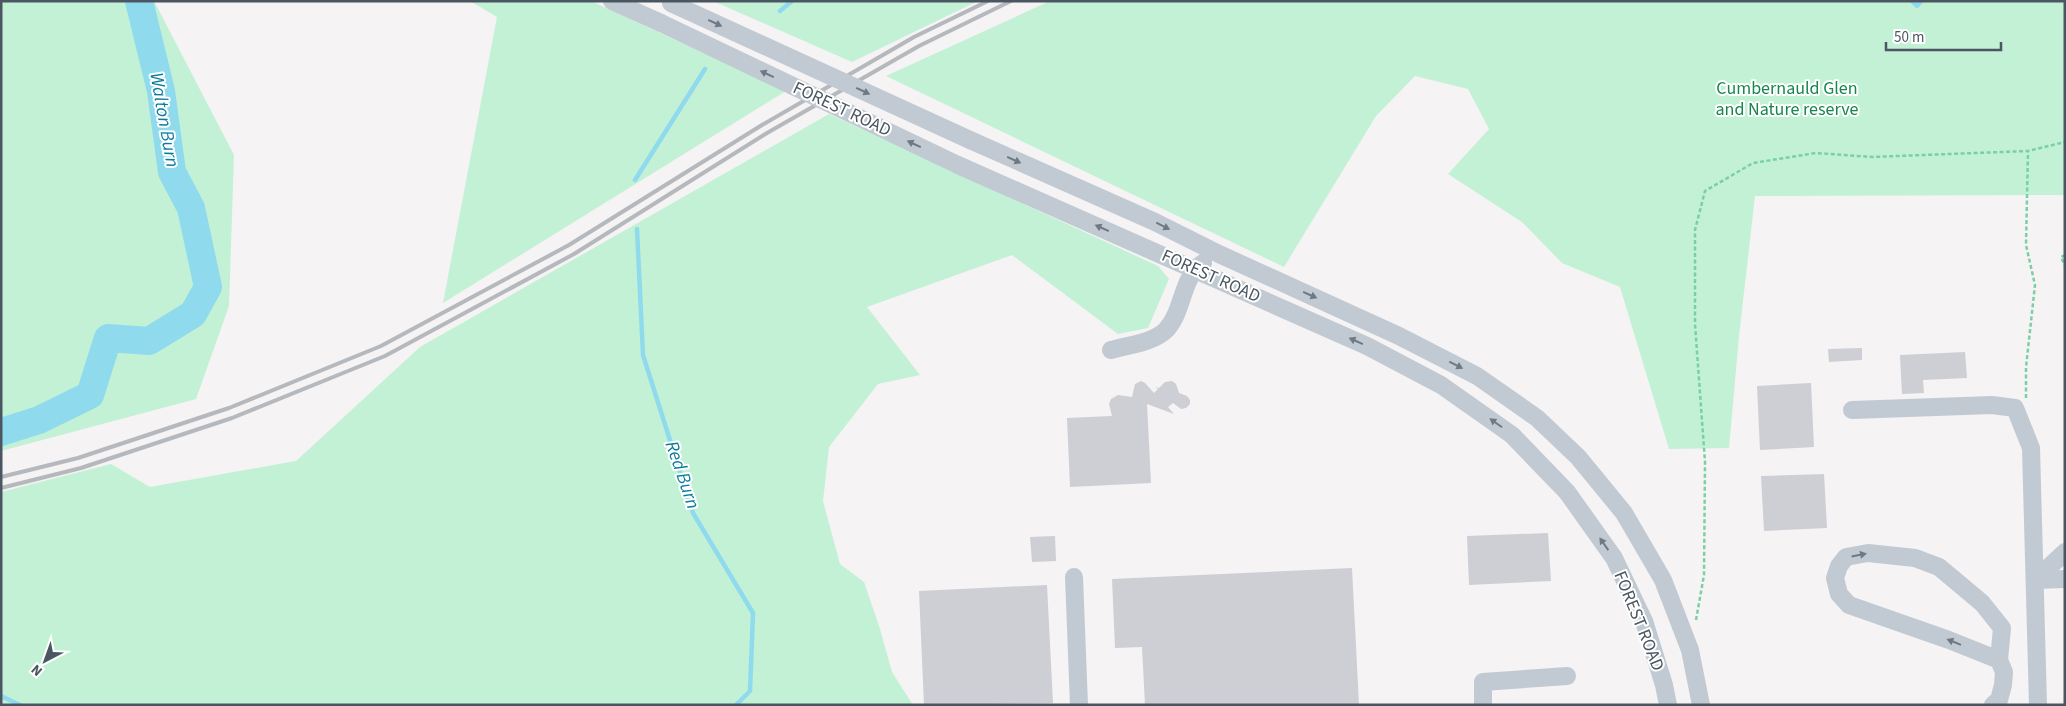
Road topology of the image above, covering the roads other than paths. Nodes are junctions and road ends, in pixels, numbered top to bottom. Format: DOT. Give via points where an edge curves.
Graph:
graph roads {
  1 [pos="612,1"];
  2 [pos="669,2"];
  3 [pos="1219,254"];
  4 [pos="1194,269"];
  5 [pos="1111,350"];
  6 [pos="1852,410"];
  7 [pos="2065,552"];
  8 [pos="1074,577"];
  9 [pos="2065,579"];
  10 [pos="2035,580"];
  11 [pos="1690,650"];
  12 [pos="1999,660"];
  13 [pos="1659,668"];
  14 [pos="1567,676"];
  15 [pos="1079,705"];
  16 [pos="1483,705"];
  17 [pos="1662,705"];
  18 [pos="1668,705"];
  19 [pos="1701,705"];
  20 [pos="1711,705"];
  21 [pos="1993,705"];
  22 [pos="2038,705"];
  4 -- 1 [label="street, FOREST ROAD, one-way, bridge" via="958,165"];
  2 -- 3 [label="street, FOREST ROAD, one-way, bridge"];
  3 -- 4 [label="street"];
  3 -- 11 [label="street, FOREST ROAD, one-way" via="1399,336 1478,376 1536,418 1578,457 1624,513 1663,580"];
  4 -- 5 [label="street" via="1174,318 1165,331 1146,341"];
  13 -- 4 [label="street, FOREST ROAD, one-way" via="1644,621 1614,558 1567,492 1512,435 1441,385 1367,346"];
  6 -- 10 [label="street" via="1992,405 2015,408 2031,448"];
  7 -- 10 [label="street"];
  8 -- 15 [label="street"];
  9 -- 10 [label="street"];
  10 -- 22 [label="street"];
  11 -- 19 [label="street, FOREST ROAD"];
  11 -- 20 [label="street"];
  12 -- 12 [label="street, one-way" via="1849,605 1839,594 1835,578 1839,566 1846,557 1868,553 1915,558 1939,567 1982,603 2002,628"];
  12 -- 21 [label="street" via="2004,672 2003,685 1999,700"];
  13 -- 17 [label="street"];
  13 -- 18 [label="street, FOREST ROAD"];
  14 -- 16 [label="street" via="1483,682"];
}
